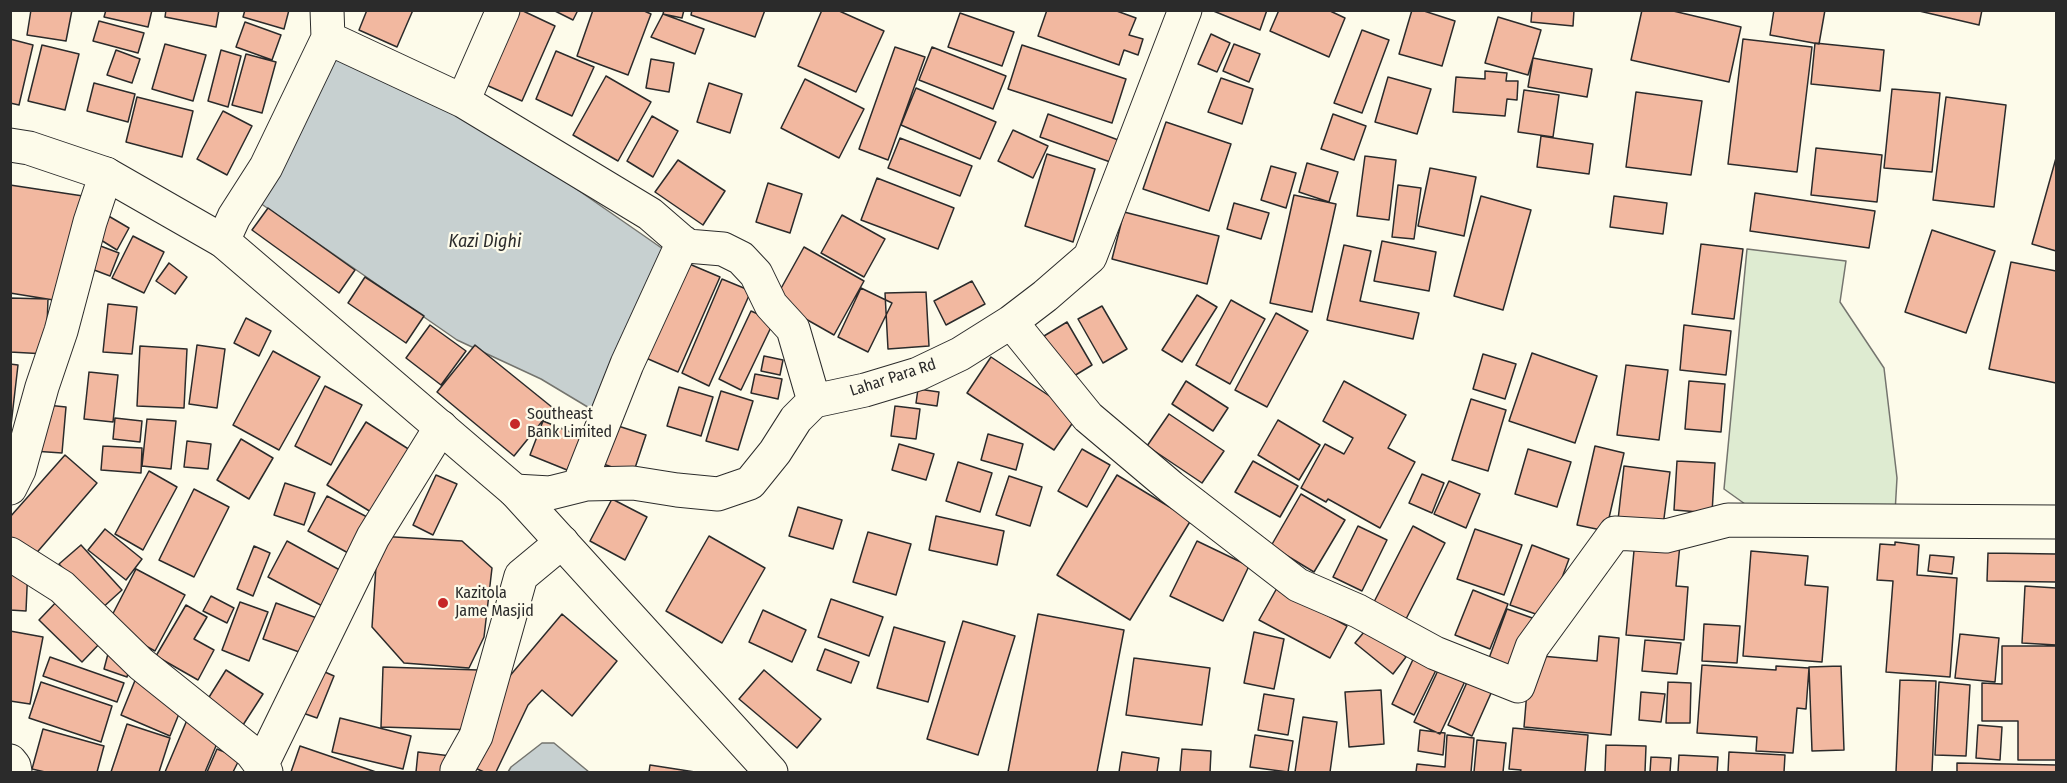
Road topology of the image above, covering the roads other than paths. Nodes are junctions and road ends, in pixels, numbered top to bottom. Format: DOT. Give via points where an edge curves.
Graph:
graph roads {
  1 [pos="503,10"];
  2 [pos="1185,10"];
  3 [pos="327,24"];
  4 [pos="463,101"];
  5 [pos="10,145"];
  6 [pos="106,174"];
  7 [pos="223,241"];
  8 [pos="683,242"];
  9 [pos="1011,322"];
  10 [pos="814,401"];
  11 [pos="441,427"];
  12 [pos="579,485"];
  13 [pos="10,488"];
  14 [pos="515,491"];
  15 [pos="2056,522"];
  16 [pos="562,542"];
  17 [pos="10,554"];
  18 [pos="10,761"];
  19 [pos="263,769"];
  20 [pos="15,772"];
  21 [pos="458,772"];
  22 [pos="771,772"];
  1 -- 4 [label="street"];
  2 -- 9 [label="street, Lahar Para Rd" via="1090,257"];
  3 -- 4 [label="street"];
  3 -- 7 [label="street" via="266,167"];
  4 -- 8 [label="street" via="650,214"];
  5 -- 6 [label="street"];
  6 -- 7 [label="street"];
  6 -- 13 [label="street" via="62,331"];
  7 -- 11 [label="street"];
  8 -- 10 [label="street" via="687,246 723,249 741,258 756,274 771,306 793,329"];
  8 -- 12 [label="street" via="627,364"];
  9 -- 10 [label="street, Lahar Para Rd" via="960,354 918,374"];
  9 -- 15 [label="street" via="1088,417 1298,585 1358,611 1435,653 1518,686 1532,647 1616,533 1666,536 1728,520"];
  10 -- 12 [label="street" via="796,419 750,483 718,494 633,483"];
  11 -- 14 [label="street"];
  11 -- 19 [label="street" via="373,537"];
  12 -- 14 [label="street" via="550,493"];
  14 -- 16 [label="street"];
  16 -- 21 [label="street" via="521,576 476,736"];
  16 -- 22 [label="street"];
  17 -- 19 [label="street" via="62,587 141,664 250,752"];
  18 -- 20 [label="street"];
}
